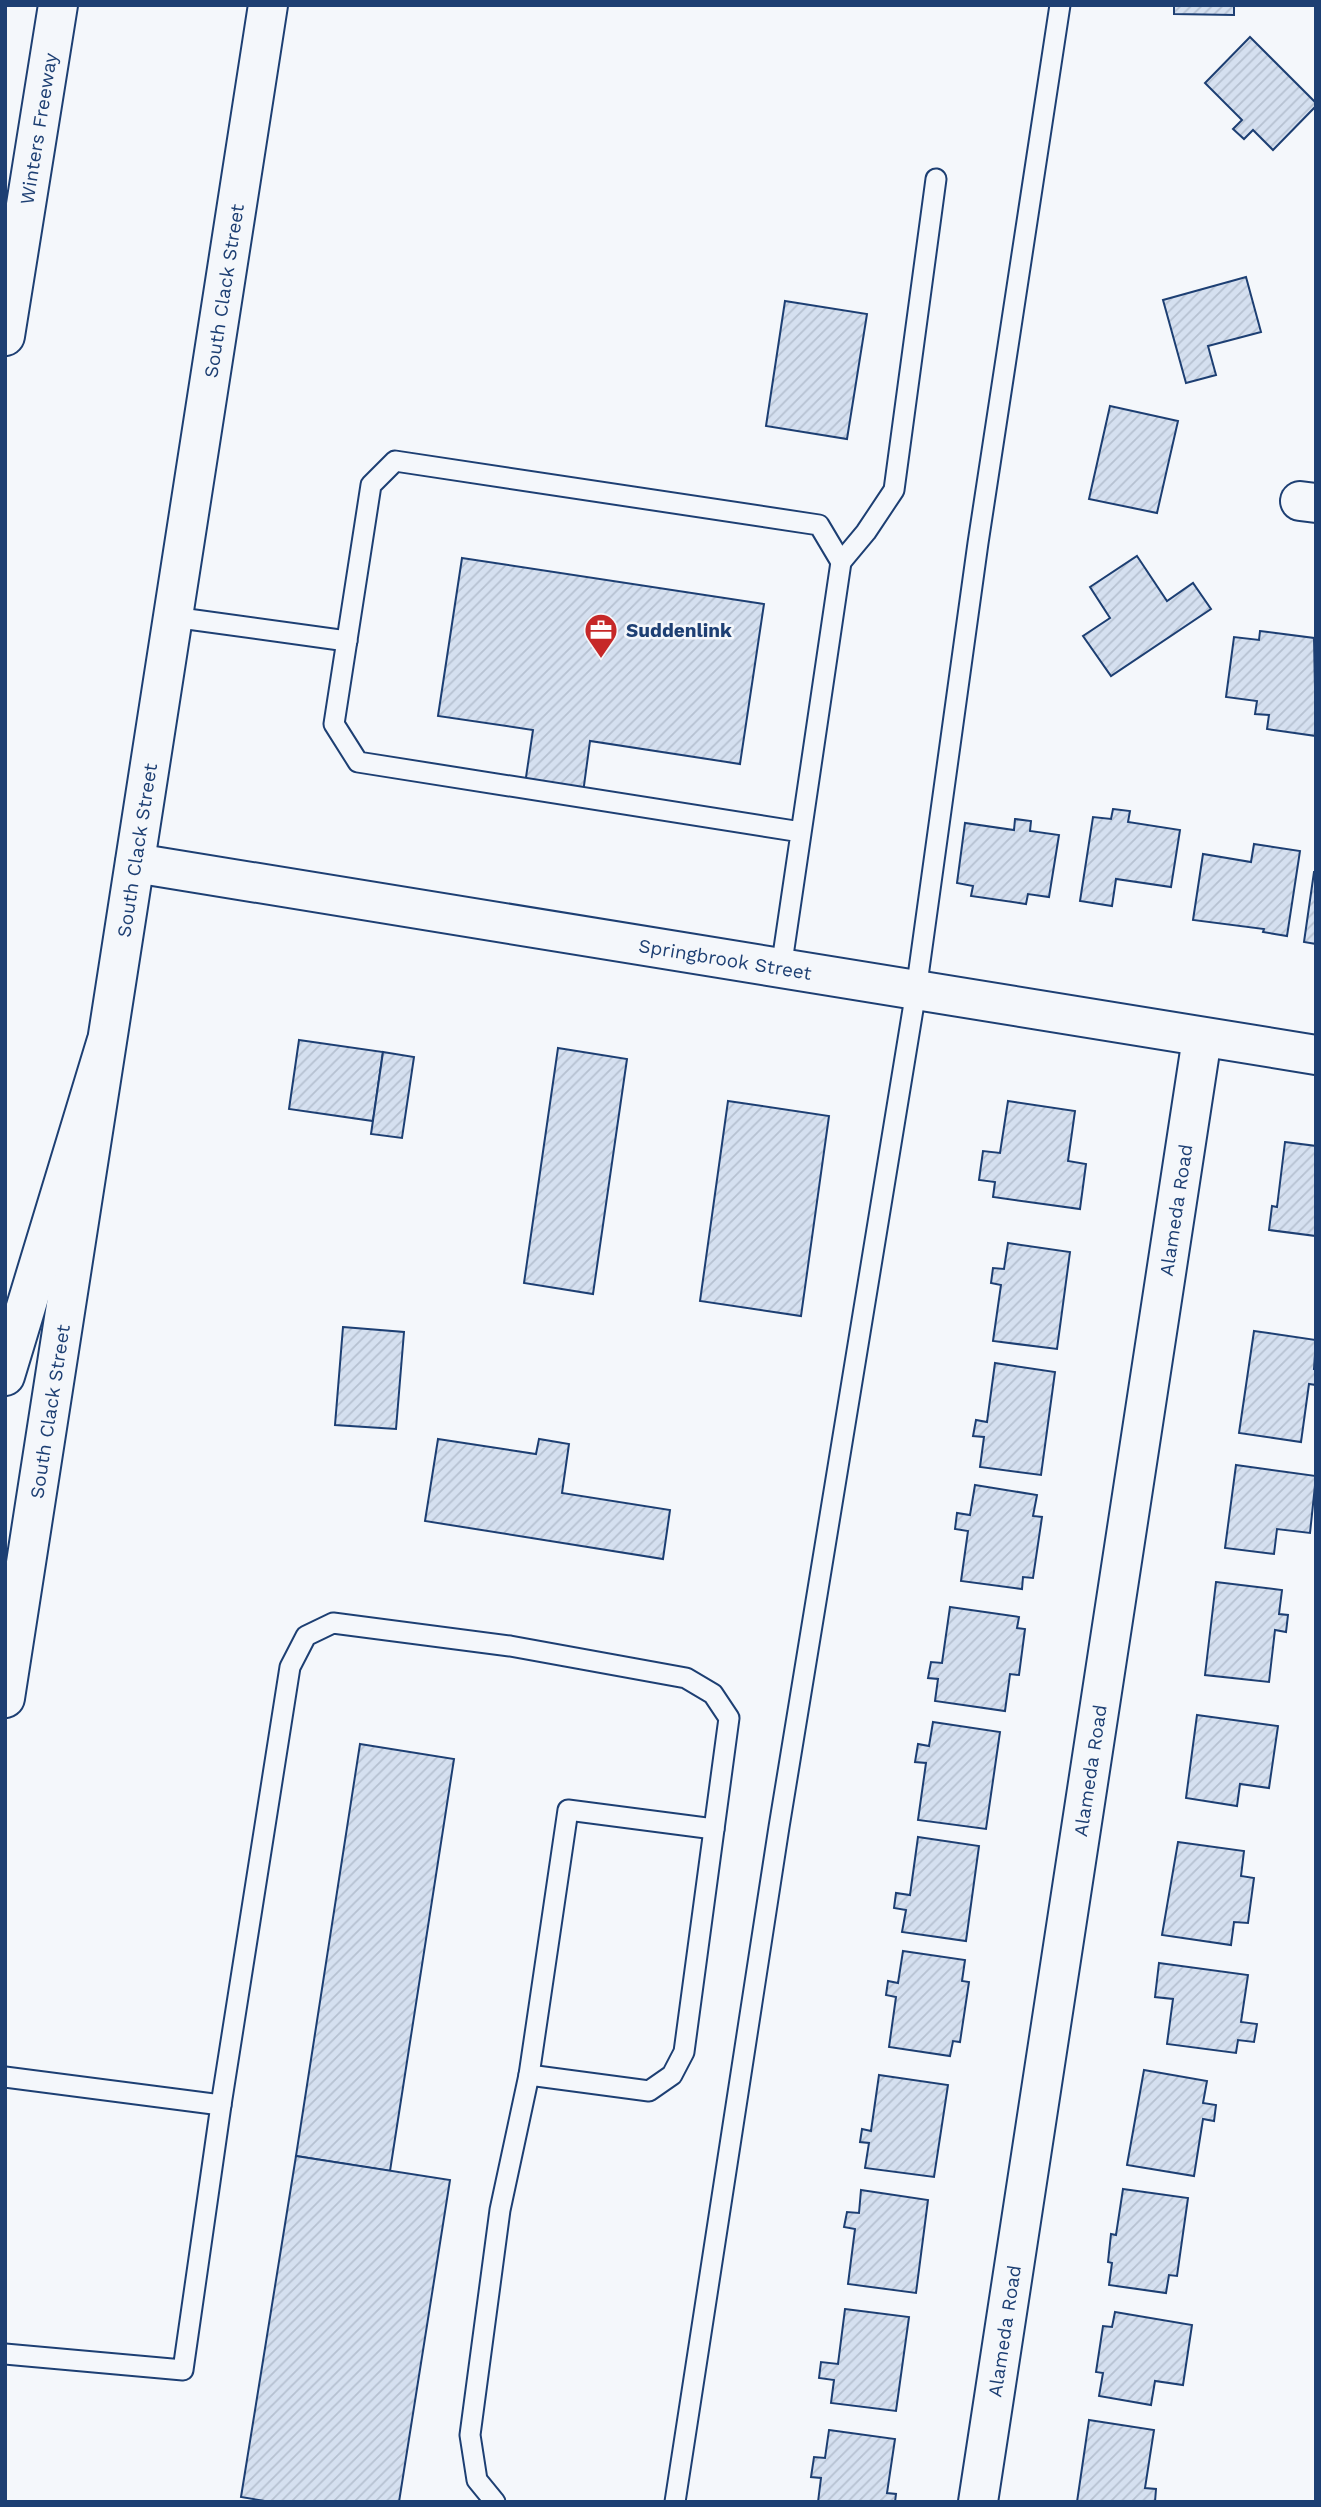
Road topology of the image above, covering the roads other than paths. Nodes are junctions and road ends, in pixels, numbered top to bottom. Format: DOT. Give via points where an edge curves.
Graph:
graph roads {
  1 [pos="58,5"];
  2 [pos="268,5"];
  3 [pos="1060,5"];
  4 [pos="936,179"];
  5 [pos="5,336"];
  6 [pos="841,562"];
  7 [pos="173,617"];
  8 [pos="347,641"];
  9 [pos="801,832"];
  10 [pos="135,863"];
  11 [pos="782,969"];
  12 [pos="916,991"];
  13 [pos="1202,1038"];
  14 [pos="106,1043"];
  15 [pos="1316,1055"];
  16 [pos="5,1376"];
  17 [pos="5,1698"];
  18 [pos="714,1829"];
  19 [pos="529,2075"];
  20 [pos="5,2077"];
  21 [pos="221,2105"];
  22 [pos="5,2354"];
  23 [pos="495,2502"];
  24 [pos="675,2502"];
  25 [pos="978,2502"];
  1 -- 5 [label="main road, Winters Freeway"];
  2 -- 7 [label="main road, South Clack Street"];
  3 -- 12 [label="lane"];
  4 -- 6 [label="lane" via="894,490"];
  6 -- 8 [label="lane" via="819,526 395,461 371,485"];
  6 -- 9 [label="lane"];
  7 -- 8 [label="lane"];
  7 -- 10 [label="main road, South Clack Street"];
  8 -- 9 [label="lane" via="334,724 358,762"];
  9 -- 11 [label="lane"];
  10 -- 11 [label="main road, Springbrook Street"];
  10 -- 14 [label="main road, South Clack Street"];
  11 -- 12 [label="main road, Springbrook Street"];
  12 -- 13 [label="main road, Springbrook Street"];
  12 -- 24 [label="lane"];
  13 -- 15 [label="main road, Springbrook Street"];
  13 -- 25 [label="main road, Alameda Road"];
  14 -- 16 [label="main road"];
  14 -- 17 [label="main road, South Clack Street"];
  18 -- 19 [label="lane" via="684,2052 672,2075 649,2091"];
  18 -- 19 [label="lane" via="568,1810"];
  18 -- 21 [label="lane" via="729,1718 713,1693 686,1678 510,1646 333,1623 306,1636 290,1667"];
  19 -- 23 [label="lane" via="500,2210 470,2435 477,2480"];
  20 -- 21 [label="lane"];
  21 -- 22 [label="lane" via="183,2370"];
}
